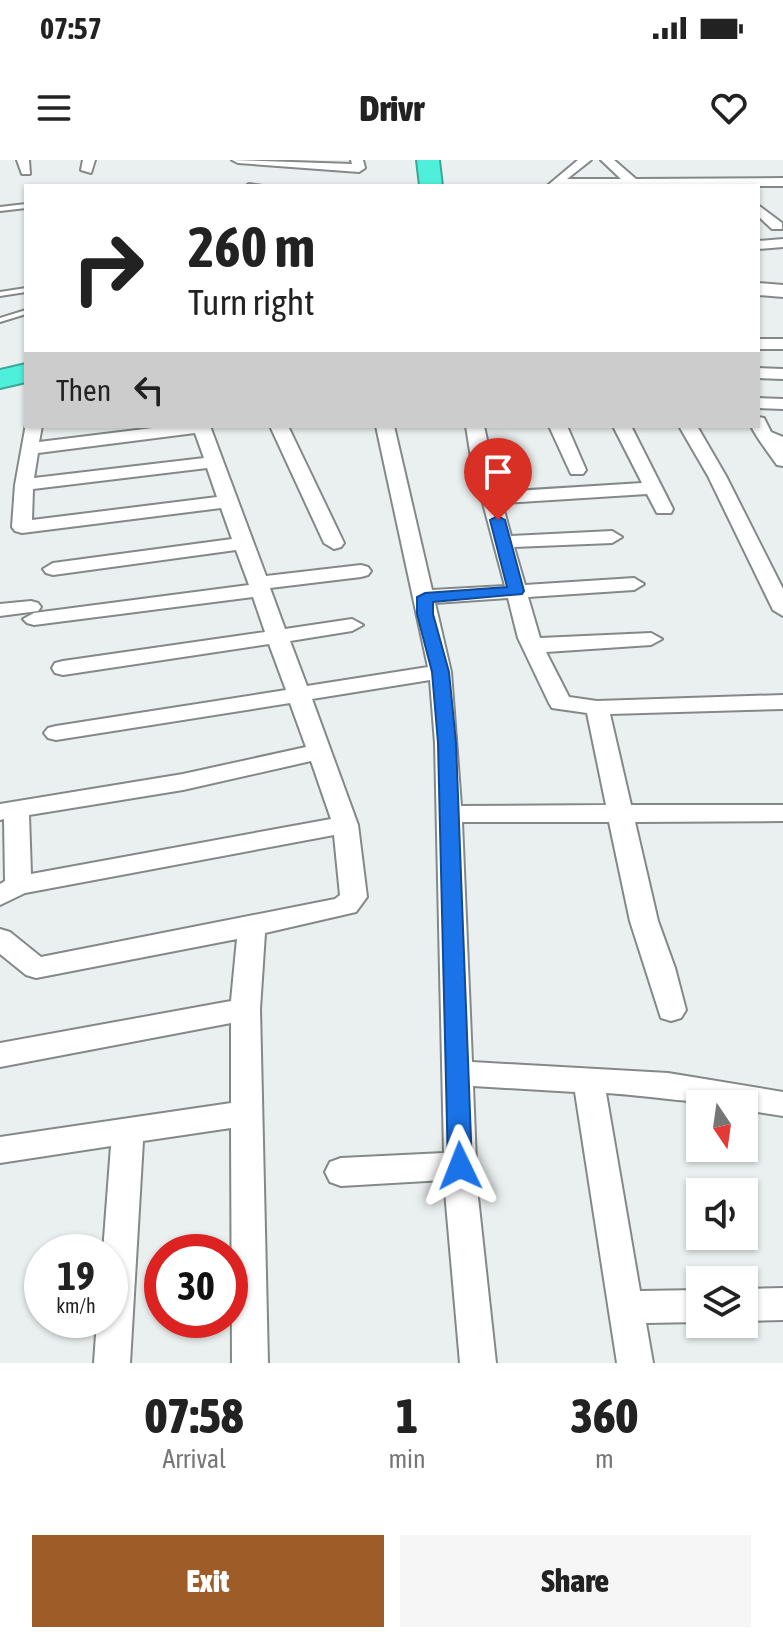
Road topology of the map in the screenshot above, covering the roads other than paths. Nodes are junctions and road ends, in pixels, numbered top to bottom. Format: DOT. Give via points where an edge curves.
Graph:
graph roads {
  1 [pos="238,160"];
  2 [pos="357,160"];
  3 [pos="428,160"];
  4 [pos="447,160"];
  5 [pos="585,160"];
  6 [pos="607,160"];
  7 [pos="289,163"];
  8 [pos="783,168"];
  9 [pos="708,181"];
  10 [pos="780,182"];
  11 [pos="633,183"];
  12 [pos="431,184"];
  13 [pos="449,184"];
  14 [pos="553,184"];
  15 [pos="694,184"];
  16 [pos="760,193"];
  17 [pos="24,206"];
  18 [pos="0,209"];
  19 [pos="760,210"];
  20 [pos="781,226"];
  21 [pos="783,243"];
  22 [pos="760,245"];
  23 [pos="760,289"];
  24 [pos="24,290"];
  25 [pos="783,291"];
  26 [pos="0,294"];
  27 [pos="24,313"];
  28 [pos="0,320"];
  29 [pos="760,344"];
  30 [pos="783,344"];
  31 [pos="24,363"];
  32 [pos="0,369"];
  33 [pos="24,373"];
  34 [pos="760,373"];
  35 [pos="783,374"];
  36 [pos="0,379"];
  37 [pos="760,403"];
  38 [pos="783,404"];
  39 [pos="760,426"];
  40 [pos="33,428"];
  41 [pos="193,428"];
  42 [pos="201,428"];
  43 [pos="280,428"];
  44 [pos="385,428"];
  45 [pos="475,428"];
  46 [pos="559,428"];
  47 [pos="623,428"];
  48 [pos="689,428"];
  49 [pos="778,442"];
  50 [pos="29,449"];
  51 [pos="783,461"];
  52 [pos="216,462"];
  53 [pos="577,470"];
  54 [pos="24,485"];
  55 [pos="653,488"];
  56 [pos="492,498"];
  57 [pos="229,501"];
  58 [pos="664,509"];
  59 [pos="612,537"];
  60 [pos="503,542"];
  61 [pos="245,543"];
  62 [pos="334,543"];
  63 [pos="53,569"];
  64 [pos="361,571"];
  65 [pos="634,584"];
  66 [pos="260,586"];
  67 [pos="516,591"];
  68 [pos="425,597"];
  69 [pos="0,610"];
  70 [pos="783,610"];
  71 [pos="352,625"];
  72 [pos="276,637"];
  73 [pos="651,639"];
  74 [pos="533,646"];
  75 [pos="63,668"];
  76 [pos="440,672"];
  77 [pos="297,692"];
  78 [pos="783,702"];
  79 [pos="597,708"];
  80 [pos="56,733"];
  81 [pos="318,752"];
  82 [pos="8,811"];
  83 [pos="783,813"];
  84 [pos="449,814"];
  85 [pos="619,814"];
  86 [pos="345,825"];
  87 [pos="9,890"];
  88 [pos="252,926"];
  89 [pos="0,939"];
  90 [pos="245,1009"];
  91 [pos="671,1010"];
  92 [pos="0,1055"];
  93 [pos="457,1073"];
  94 [pos="588,1080"];
  95 [pos="783,1105"];
  96 [pos="247,1113"];
  97 [pos="128,1132"];
  98 [pos="0,1150"];
  99 [pos="460,1166"];
  100 [pos="341,1172"];
  101 [pos="783,1304"];
  102 [pos="758,1305"];
  103 [pos="686,1306"];
  104 [pos="626,1307"];
  105 [pos="112,1363"];
  106 [pos="250,1363"];
  107 [pos="478,1363"];
  108 [pos="635,1363"];
  1 -- 7 [label="street"];
  2 -- 7 [label="street" via="359,168"];
  3 -- 12 [label="highway"];
  4 -- 13 [label="highway"];
  5 -- 14 [label="street"];
  6 -- 11 [label="street"];
  8 -- 9 [label="street"];
  9 -- 10 [label="street"];
  9 -- 11 [label="street"];
  9 -- 15 [label="street"];
  10 -- 16 [label="street" via="773,193"];
  11 -- 14 [label="street"];
  17 -- 18 [label="lane"];
  19 -- 20 [label="street"];
  21 -- 22 [label="street"];
  23 -- 25 [label="street"];
  24 -- 26 [label="lane"];
  27 -- 28 [label="lane"];
  29 -- 30 [label="street"];
  31 -- 32 [label="highway"];
  33 -- 36 [label="highway"];
  34 -- 35 [label="street"];
  37 -- 38 [label="street"];
  39 -- 49 [label="street"];
  40 -- 50 [label="street"];
  41 -- 50 [label="street"];
  42 -- 52 [label="street"];
  43 -- 62 [label="street"];
  44 -- 68 [label="street"];
  45 -- 56 [label="street"];
  46 -- 53 [label="street"];
  47 -- 55 [label="street"];
  48 -- 70 [label="street"];
  49 -- 51 [label="street"];
  50 -- 54 [label="street"];
  52 -- 54 [label="street"];
  52 -- 57 [label="street"];
  54 -- 57 [label="street" via="22,527"];
  55 -- 56 [label="street"];
  55 -- 58 [label="street"];
  56 -- 60 [label="street"];
  57 -- 61 [label="street"];
  59 -- 60 [label="street"];
  60 -- 67 [label="street"];
  61 -- 63 [label="street"];
  61 -- 66 [label="street"];
  64 -- 66 [label="street"];
  65 -- 67 [label="street"];
  66 -- 69 [label="street" via="33,613"];
  66 -- 72 [label="street"];
  67 -- 68 [label="street"];
  67 -- 74 [label="street"];
  68 -- 76 [label="street"];
  71 -- 72 [label="street"];
  72 -- 75 [label="street"];
  72 -- 77 [label="street"];
  73 -- 74 [label="street"];
  74 -- 79 [label="street" via="560,703"];
  76 -- 77 [label="street"];
  76 -- 84 [label="street"];
  77 -- 80 [label="street"];
  77 -- 81 [label="street"];
  78 -- 79 [label="street"];
  79 -- 85 [label="street"];
  81 -- 82 [label="street" via="183,782"];
  81 -- 86 [label="street"];
  82 -- 87 [label="street"];
  83 -- 85 [label="street"];
  84 -- 85 [label="street"];
  84 -- 93 [label="street"];
  85 -- 91 [label="street"];
  86 -- 87 [label="street"];
  86 -- 88 [label="street" via="354,897 346,905"];
  88 -- 89 [label="street" via="36,968"];
  88 -- 90 [label="street"];
  90 -- 92 [label="street"];
  90 -- 96 [label="street"];
  93 -- 94 [label="street"];
  93 -- 99 [label="street"];
  94 -- 95 [label="street" via="668,1085"];
  94 -- 104 [label="street"];
  96 -- 97 [label="street"];
  96 -- 106 [label="street"];
  97 -- 98 [label="street"];
  97 -- 105 [label="street"];
  99 -- 100 [label="street"];
  99 -- 107 [label="street"];
  101 -- 102 [label="street"];
  103 -- 104 [label="street"];
  104 -- 108 [label="street"];
}
